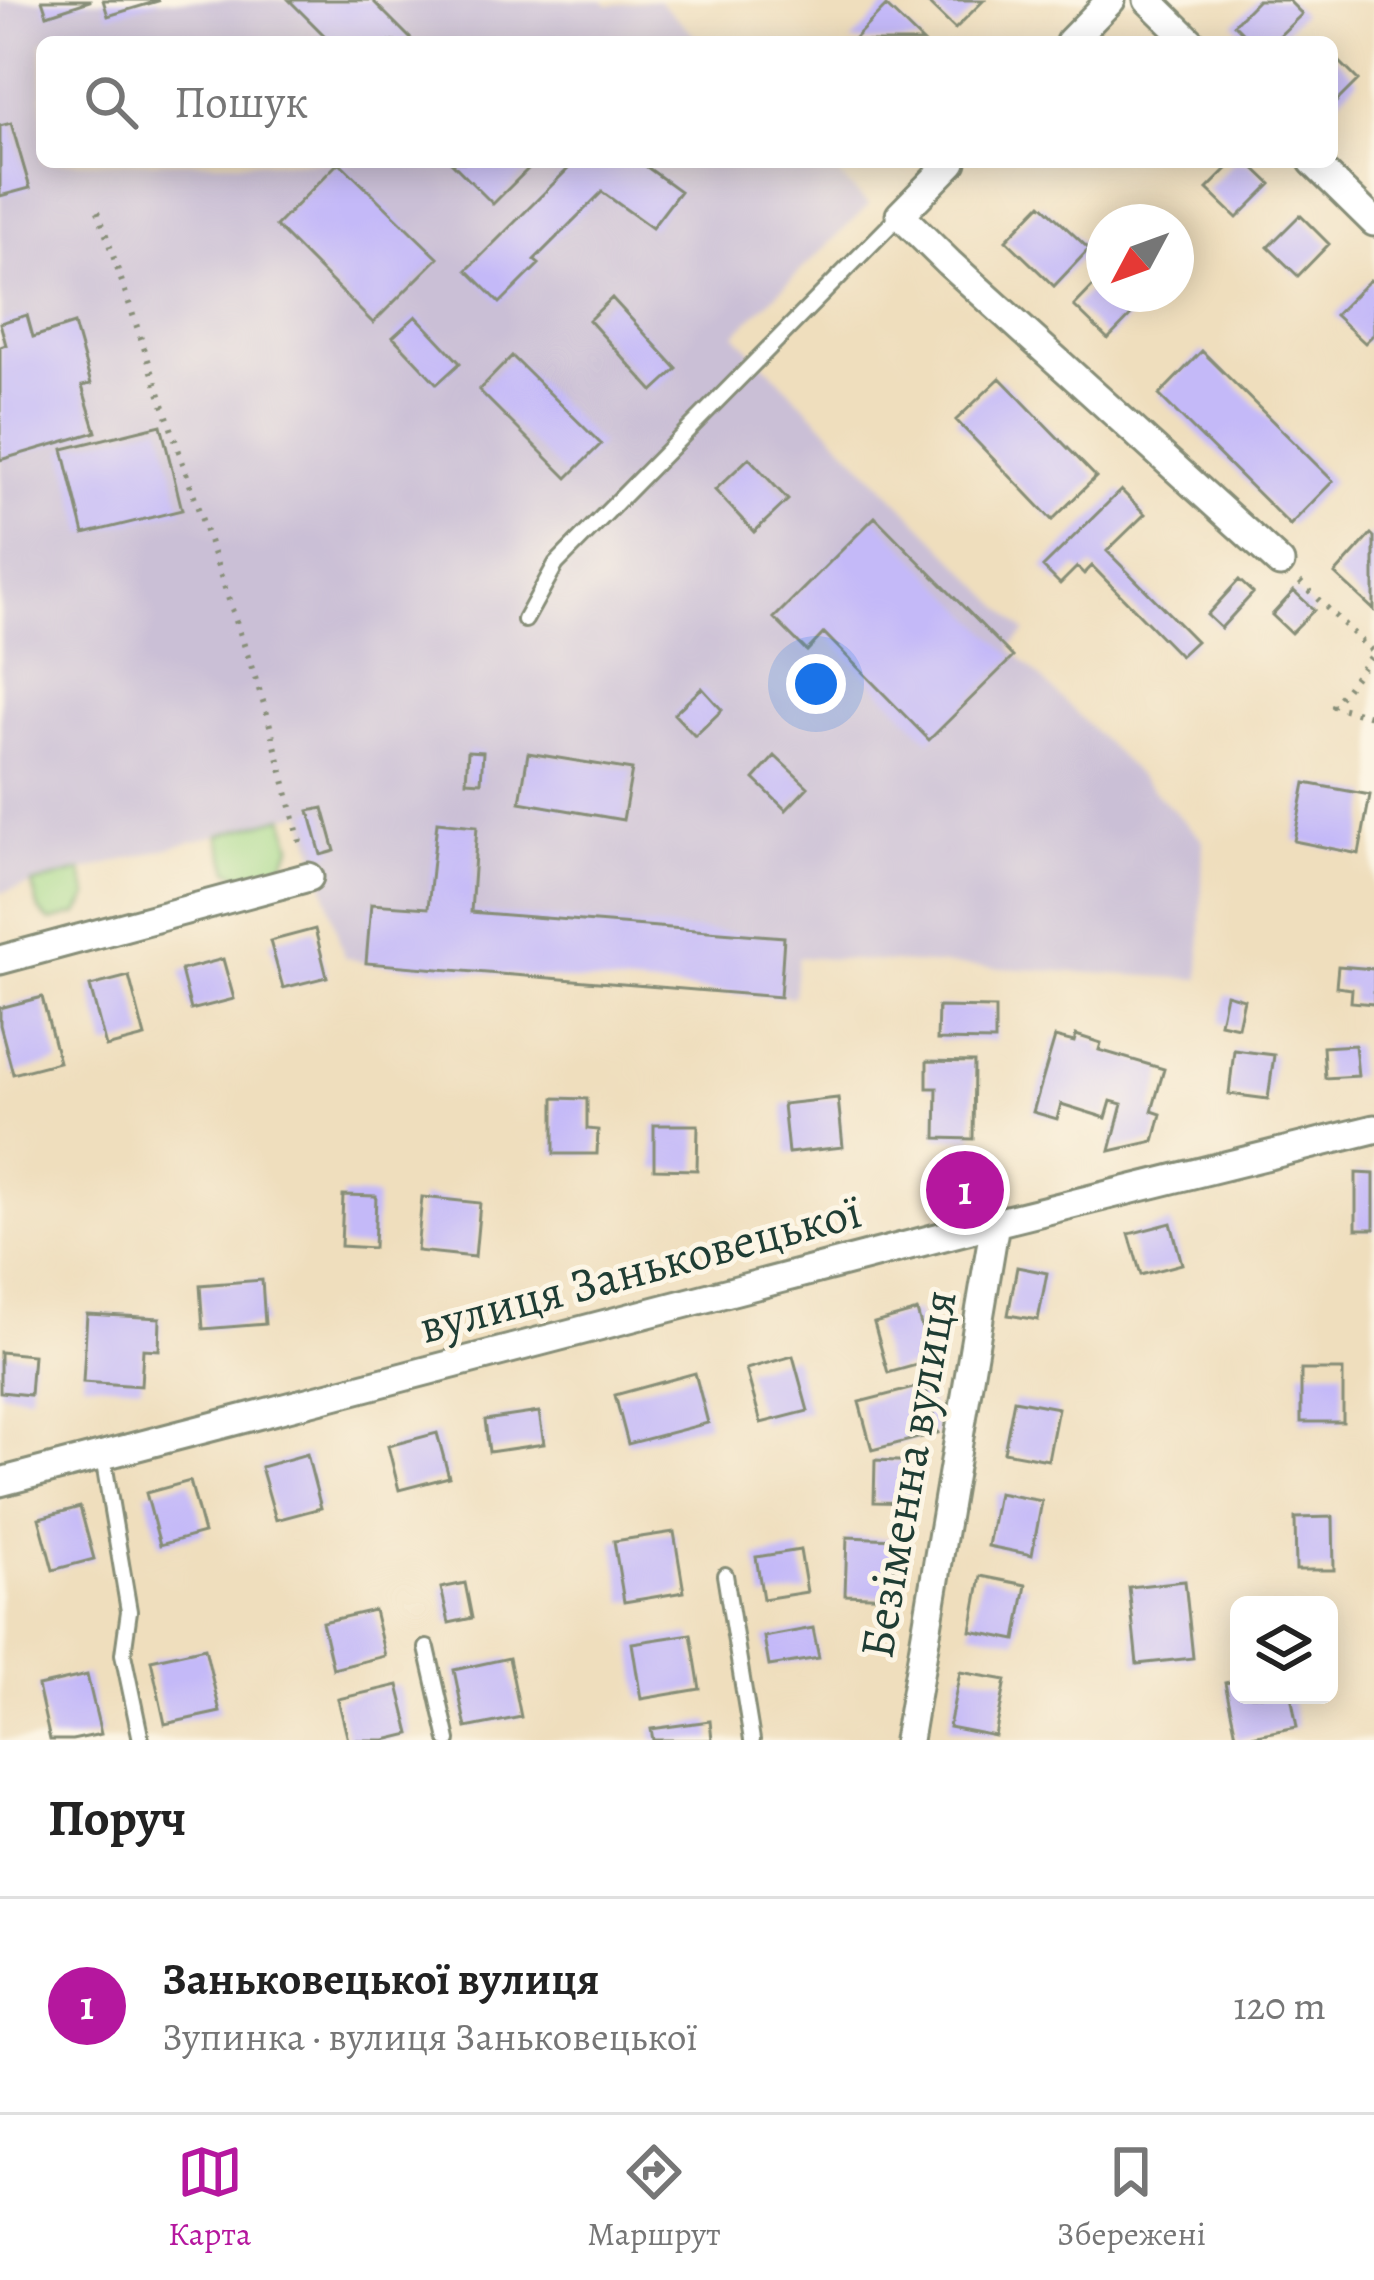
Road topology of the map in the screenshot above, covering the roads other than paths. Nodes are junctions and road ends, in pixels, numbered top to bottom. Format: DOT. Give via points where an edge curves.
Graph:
graph roads {
  1 [pos="1111,0"];
  2 [pos="1148,0"];
  3 [pos="1076,36"];
  4 [pos="1185,36"];
  5 [pos="946,168"];
  6 [pos="1319,168"];
  7 [pos="901,215"];
  8 [pos="1374,222"];
  9 [pos="1280,563"];
  10 [pos="525,620"];
  11 [pos="309,877"];
  12 [pos="0,960"];
  13 [pos="1374,1130"];
  14 [pos="995,1223"];
  15 [pos="103,1457"];
  16 [pos="0,1482"];
  17 [pos="725,1575"];
  18 [pos="427,1648"];
  19 [pos="141,1740"];
  20 [pos="448,1740"];
  21 [pos="752,1740"];
  22 [pos="908,1740"];
  1 -- 3 [label="street"];
  2 -- 4 [label="street"];
  5 -- 7 [label="street"];
  6 -- 8 [label="street"];
  7 -- 9 [label="street"];
  7 -- 10 [label="lane" via="556,564"];
  11 -- 12 [label="street"];
  13 -- 14 [label="street, вулиця Заньковецької"];
  14 -- 15 [label="street, вулиця Заньковецької"];
  14 -- 22 [label="street, Безіменна вулиця"];
  15 -- 16 [label="street, вулиця Заньковецької"];
  15 -- 19 [label="lane" via="128,1611 123,1654"];
  17 -- 21 [label="lane"];
  18 -- 20 [label="lane"];
}
